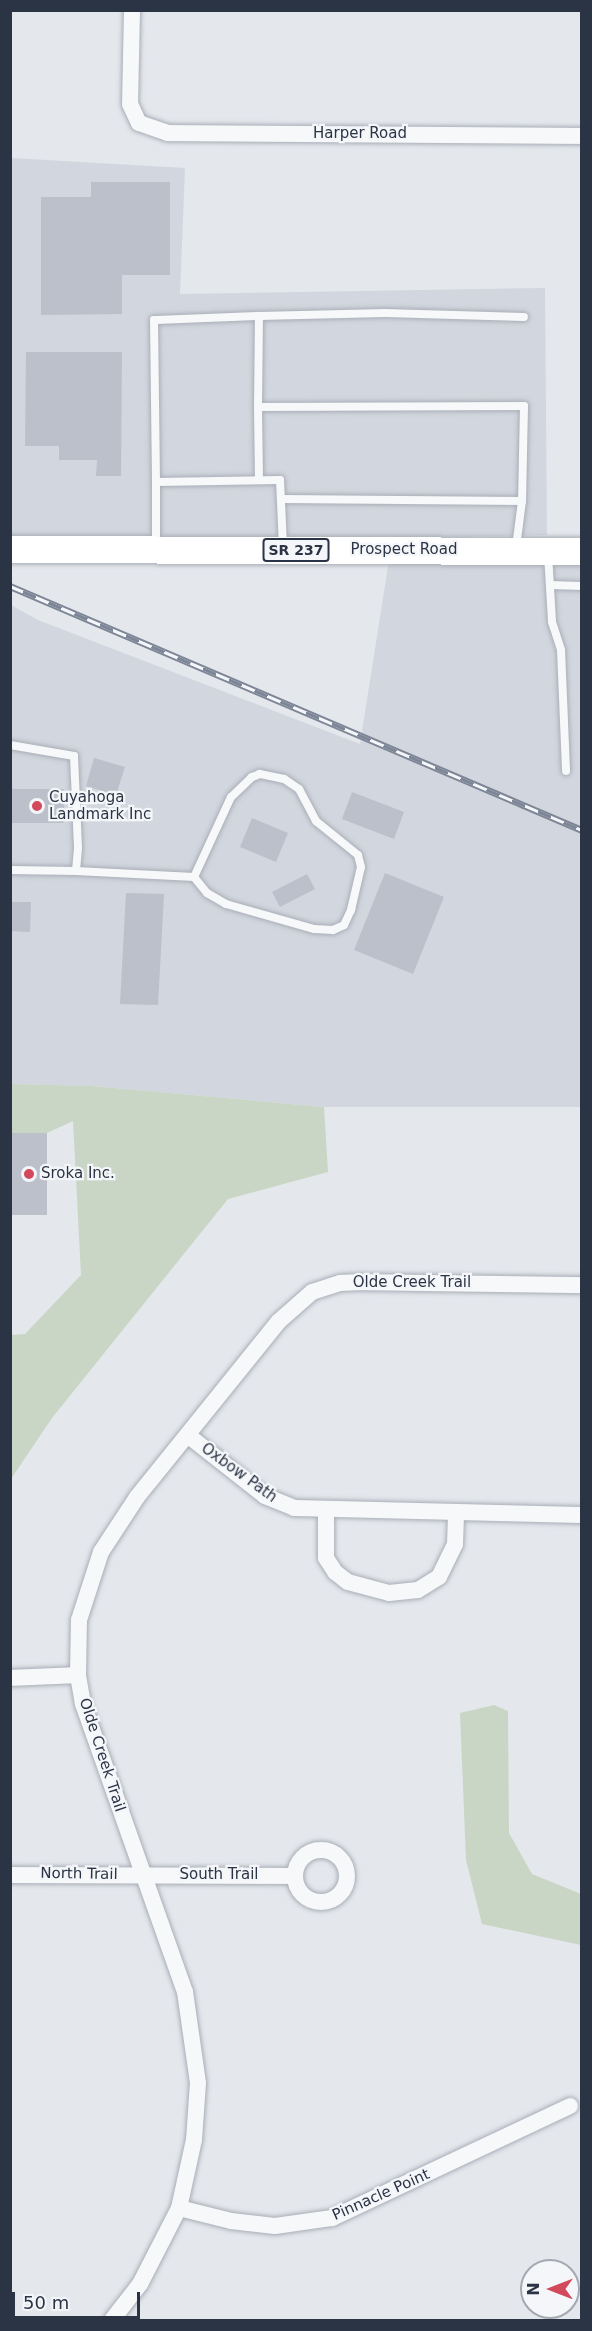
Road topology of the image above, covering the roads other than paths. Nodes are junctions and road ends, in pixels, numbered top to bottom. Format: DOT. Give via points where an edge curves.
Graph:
graph roads {
  1 [pos="132,10"];
  2 [pos="582,136"];
  3 [pos="259,316"];
  4 [pos="524,317"];
  5 [pos="258,406"];
  6 [pos="259,480"];
  7 [pos="156,482"];
  8 [pos="280,499"];
  9 [pos="522,501"];
  10 [pos="10,549"];
  11 [pos="156,549"];
  12 [pos="283,550"];
  13 [pos="516,551"];
  14 [pos="548,551"];
  15 [pos="582,551"];
  16 [pos="550,585"];
  17 [pos="582,586"];
  18 [pos="10,745"];
  19 [pos="566,771"];
  20 [pos="10,870"];
  21 [pos="76,871"];
  22 [pos="194,877"];
  23 [pos="582,1285"];
  24 [pos="190,1437"];
  25 [pos="326,1512"];
  26 [pos="456,1514"];
  27 [pos="582,1515"];
  28 [pos="78,1675"];
  29 [pos="10,1678"];
  30 [pos="12,1874"];
  31 [pos="144,1875"];
  32 [pos="295,1876"];
  33 [pos="570,2106"];
  34 [pos="179,2208"];
  35 [pos="112,2320"];
  1 -- 2 [label="street, Harper Road" via="130,104 139,123 168,133"];
  3 -- 4 [label="lane" via="385,313"];
  3 -- 5 [label="lane"];
  3 -- 7 [label="lane" via="154,320"];
  5 -- 6 [label="lane"];
  5 -- 9 [label="lane" via="524,405"];
  6 -- 7 [label="lane"];
  6 -- 8 [label="lane" via="280,480"];
  7 -- 11 [label="lane"];
  8 -- 9 [label="lane"];
  8 -- 12 [label="lane"];
  9 -- 13 [label="lane"];
  10 -- 11 [label="main road, Prospect Road / SR 237"];
  11 -- 12 [label="main road, Prospect Road / SR 237"];
  12 -- 13 [label="main road, Prospect Road / SR 237"];
  13 -- 14 [label="main road, Prospect Road / SR 237"];
  14 -- 15 [label="main road, Prospect Road / SR 237"];
  14 -- 16 [label="lane"];
  16 -- 17 [label="lane"];
  16 -- 19 [label="lane" via="552,622 561,650"];
  18 -- 21 [label="lane" via="74,756"];
  20 -- 21 [label="lane"];
  21 -- 22 [label="lane"];
  22 -- 22 [label="lane" via="207,893 226,904 314,929 333,930 344,925 351,910 361,867 358,855 316,821 299,789 284,779 260,774 231,797"];
  23 -- 24 [label="street, Olde Creek Trail" via="406,1281 327,1287 303,1299 278,1322"];
  24 -- 25 [label="street, Oxbow Path" via="265,1496 294,1508"];
  24 -- 28 [label="street, Olde Creek Trail" via="137,1497 101,1552 79,1620"];
  25 -- 26 [label="street, Oxbow Path"];
  25 -- 26 [label="street" via="326,1558 335,1572 348,1582 389,1593 418,1590 440,1577 455,1544"];
  26 -- 27 [label="street, Oxbow Path"];
  28 -- 29 [label="street"];
  28 -- 31 [label="street, Olde Creek Trail" via="83,1704"];
  30 -- 31 [label="street, North Trail"];
  31 -- 32 [label="street, South Trail"];
  31 -- 34 [label="street, Olde Creek Trail" via="185,1992 193,2033 198,2108"];
  33 -- 34 [label="street, Pinnacle Point" via="332,2218 275,2226 231,2221"];
  34 -- 35 [label="street, Olde Creek Trail" via="146,2275"];
}
